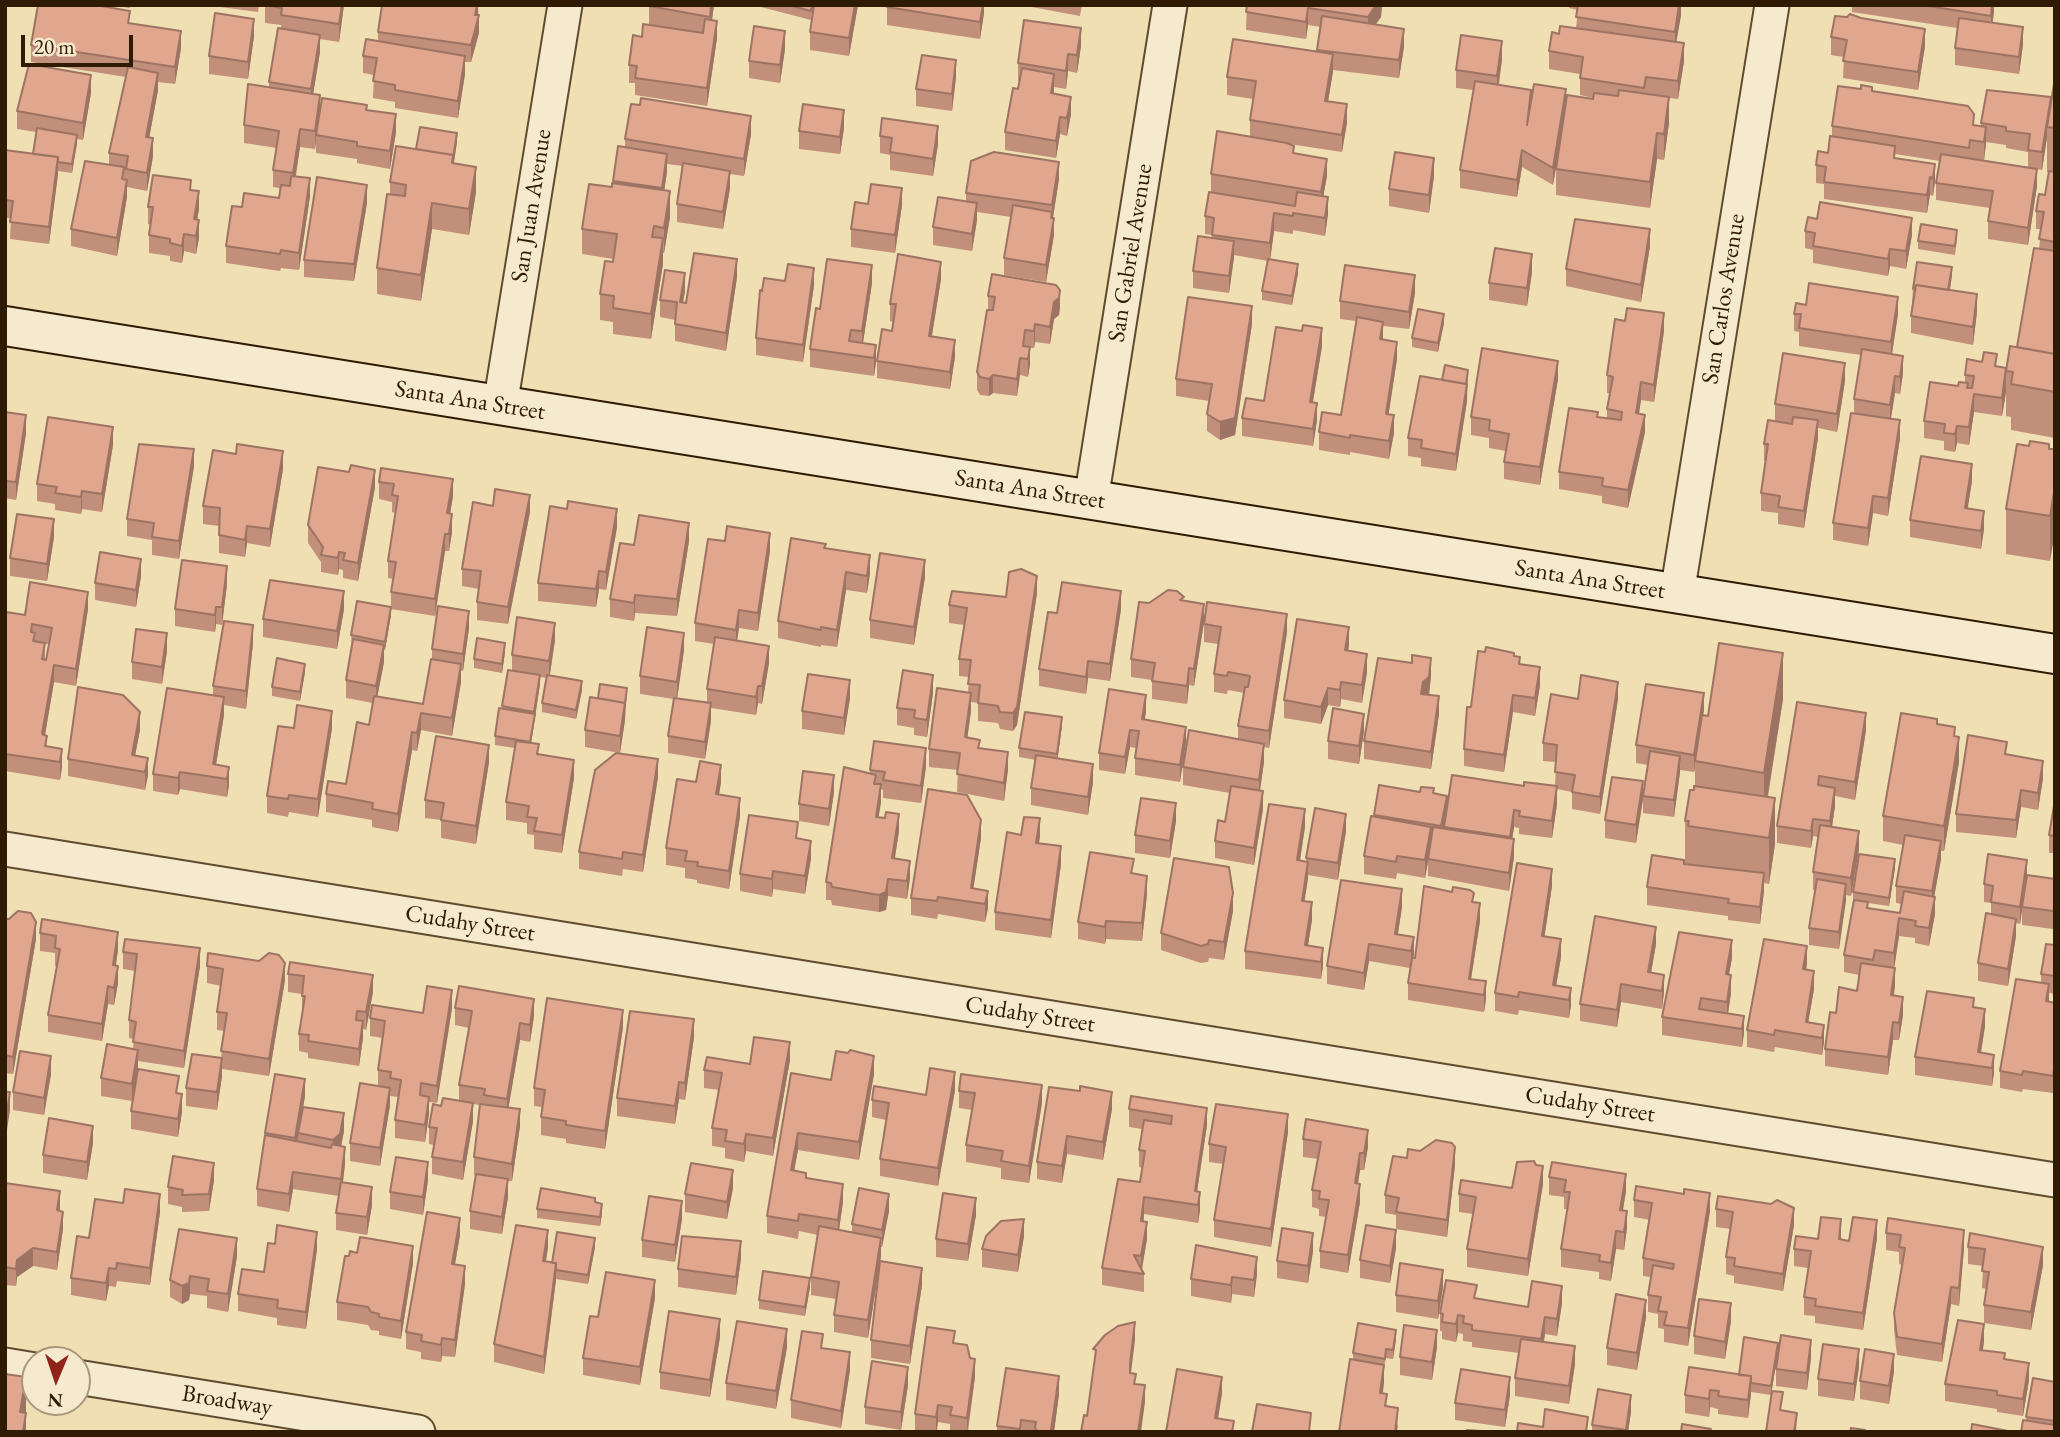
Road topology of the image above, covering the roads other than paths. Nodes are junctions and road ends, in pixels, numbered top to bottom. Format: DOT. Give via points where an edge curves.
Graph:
graph roads {
  1 [pos="565,5"];
  2 [pos="1170,5"];
  3 [pos="1772,5"];
  4 [pos="5,326"];
  5 [pos="500,406"];
  6 [pos="1091,500"];
  7 [pos="1677,594"];
  8 [pos="2055,654"];
  9 [pos="5,849"];
  10 [pos="2055,1180"];
  11 [pos="91,1379"];
  12 [pos="418,1432"];
  1 -- 5 [label="street, San Juan Avenue"];
  2 -- 6 [label="street, San Gabriel Avenue"];
  3 -- 7 [label="street, San Carlos Avenue"];
  4 -- 5 [label="street, Santa Ana Street"];
  5 -- 6 [label="street, Santa Ana Street"];
  6 -- 7 [label="street, Santa Ana Street"];
  7 -- 8 [label="street, Santa Ana Street"];
  9 -- 10 [label="street, Cudahy Street"];
  11 -- 12 [label="street, Broadway"];
}
